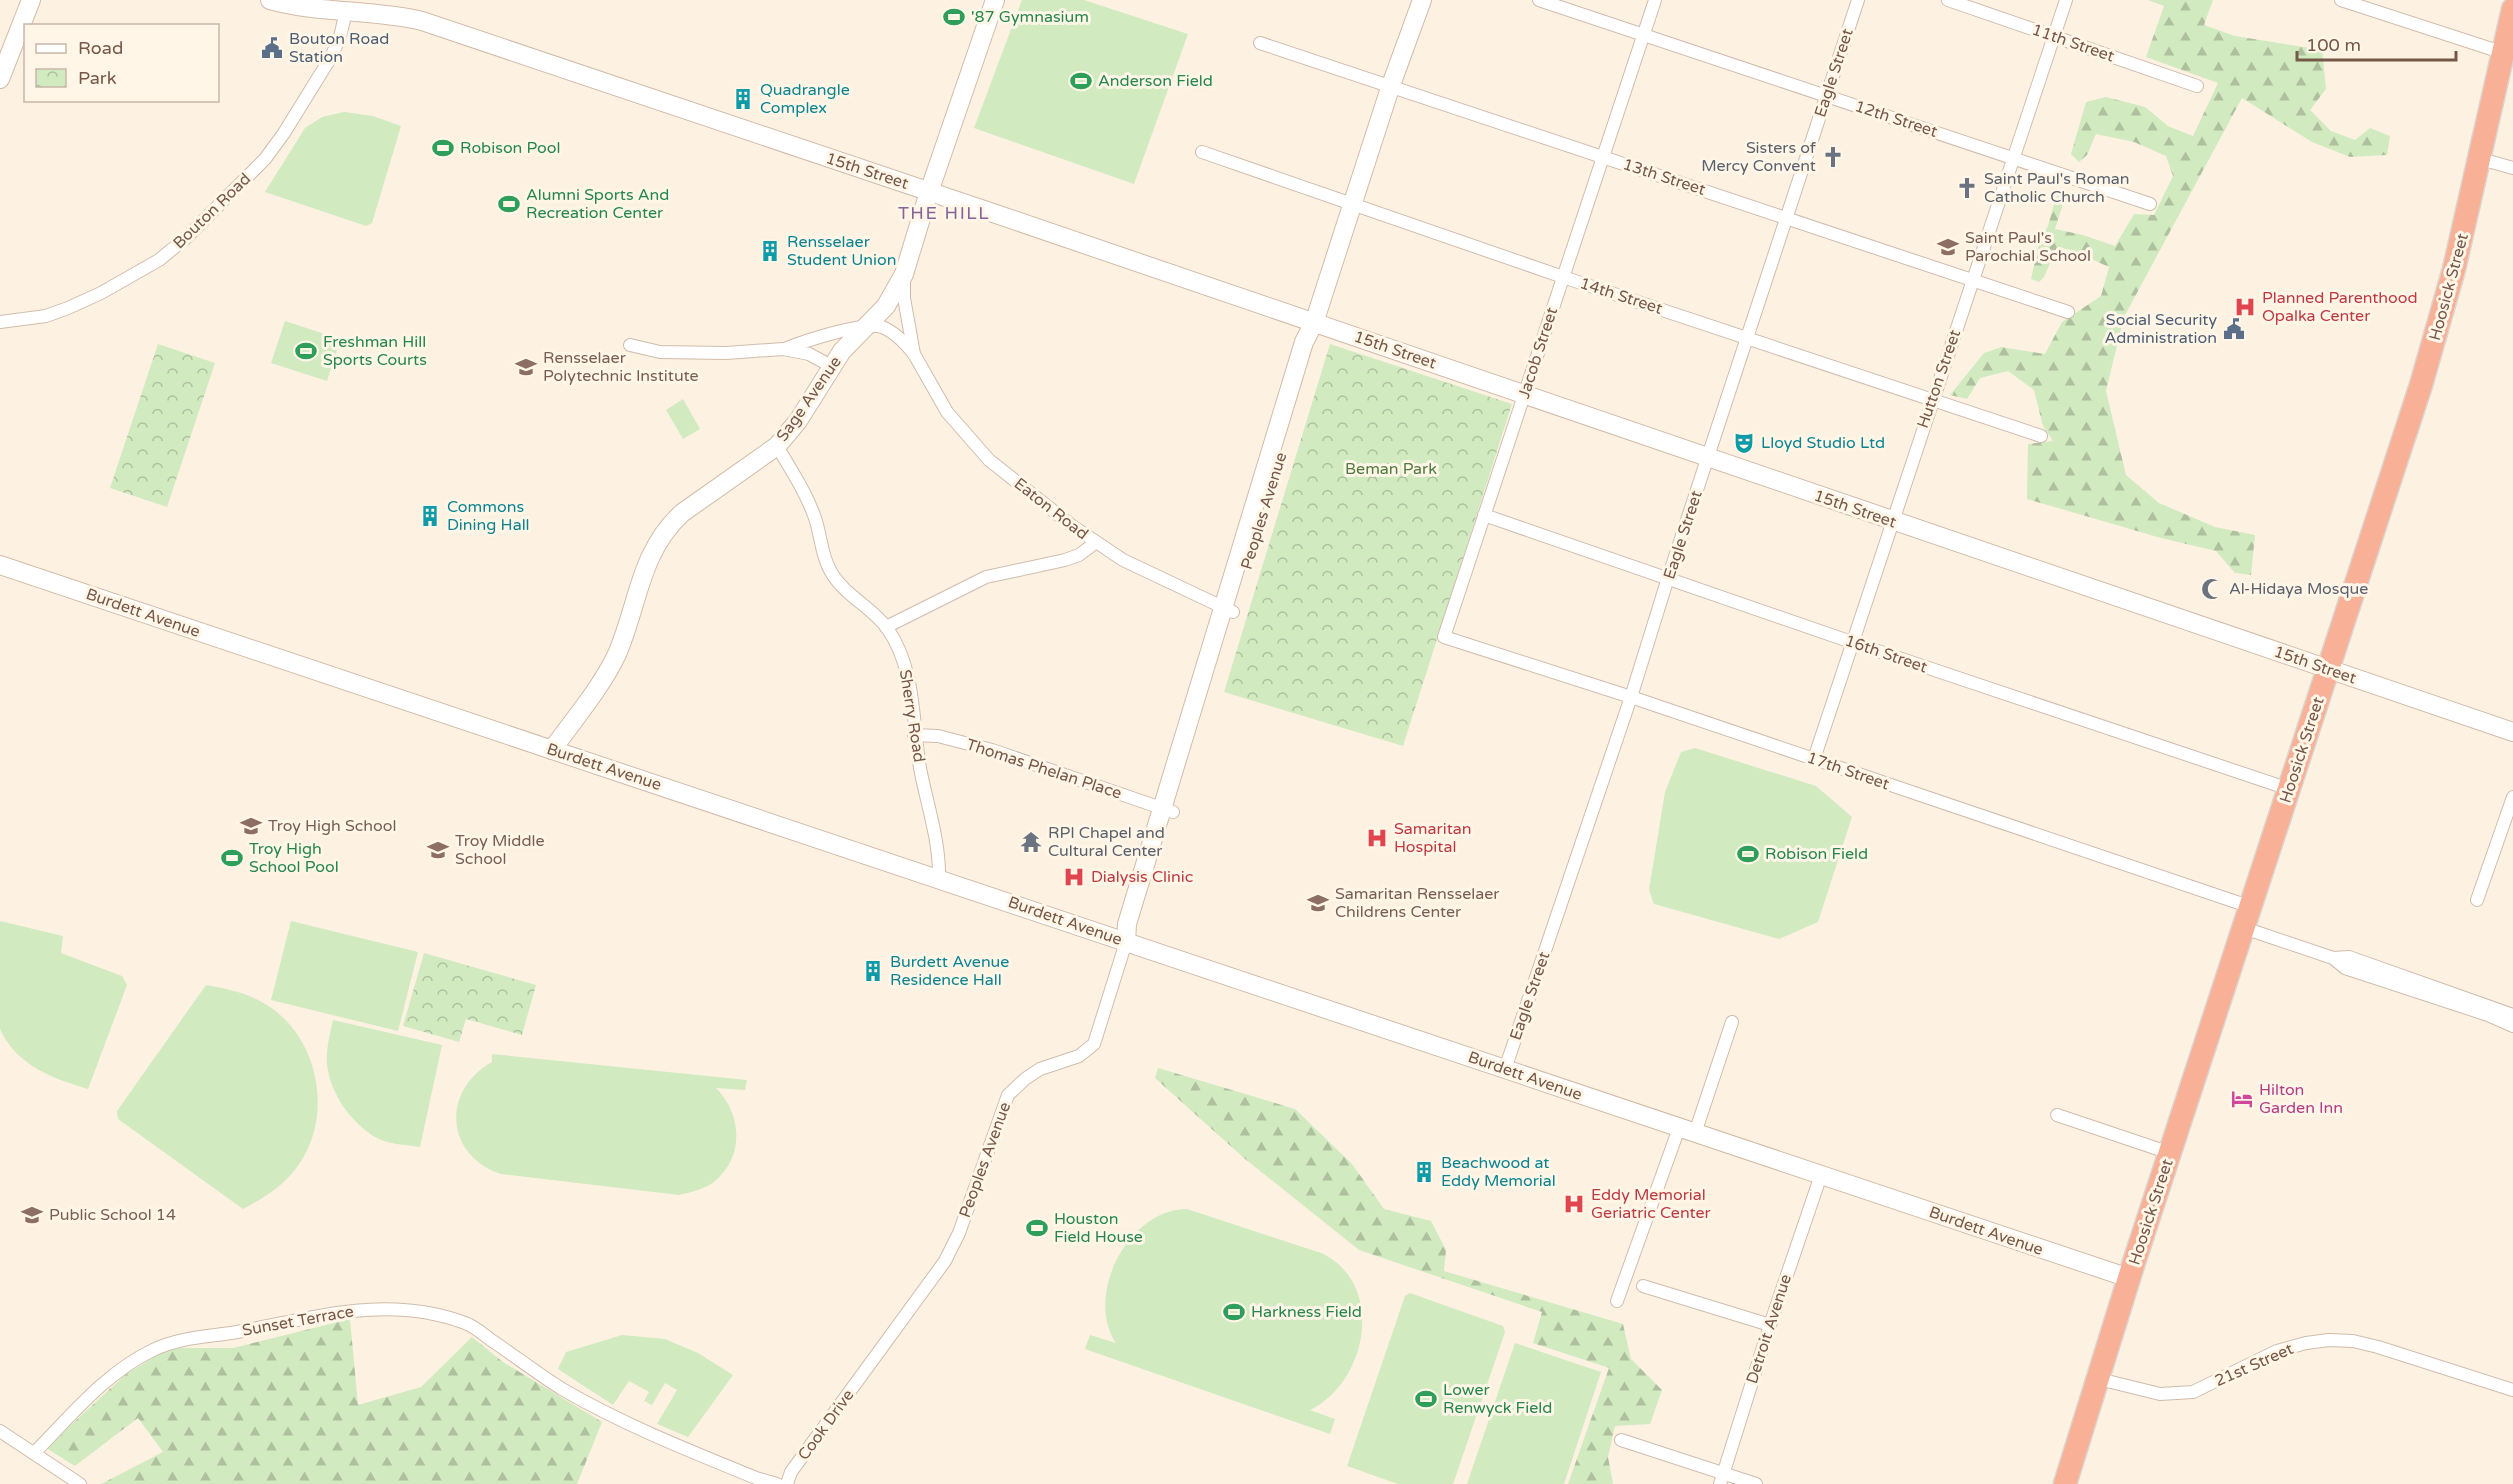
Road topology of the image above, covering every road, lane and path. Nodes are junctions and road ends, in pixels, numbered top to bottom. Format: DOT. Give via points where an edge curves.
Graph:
graph roads {
  1 [pos="31,0"];
  2 [pos="270,0"];
  3 [pos="995,0"];
  4 [pos="1422,0"];
  5 [pos="1539,0"];
  6 [pos="1655,0"];
  7 [pos="1858,0"];
  8 [pos="1948,0"];
  9 [pos="2066,0"];
  10 [pos="2341,0"];
  11 [pos="2513,9"];
  12 [pos="346,11"];
  13 [pos="1644,35"];
  14 [pos="2054,37"];
  15 [pos="1260,43"];
  16 [pos="2504,53"];
  17 [pos="0,79"];
  18 [pos="1391,85"];
  19 [pos="2198,86"];
  20 [pos="1826,96"];
  21 [pos="1202,152"];
  22 [pos="1603,157"];
  23 [pos="2014,159"];
  24 [pos="2481,159"];
  25 [pos="2513,168"];
  26 [pos="929,192"];
  27 [pos="1353,204"];
  28 [pos="2150,204"];
  29 [pos="1787,217"];
  30 [pos="904,274"];
  31 [pos="1563,277"];
  32 [pos="1973,280"];
  33 [pos="2068,312"];
  34 [pos="0,322"];
  35 [pos="1314,323"];
  36 [pos="866,326"];
  37 [pos="1748,337"];
  38 [pos="630,345"];
  39 [pos="783,349"];
  40 [pos="914,354"];
  41 [pos="833,367"];
  42 [pos="1524,395"];
  43 [pos="1932,401"];
  44 [pos="2041,436"];
  45 [pos="777,446"];
  46 [pos="1708,457"];
  47 [pos="1484,515"];
  48 [pos="1892,522"];
  49 [pos="1095,543"];
  50 [pos="0,565"];
  51 [pos="1668,578"];
  52 [pos="1227,609"];
  53 [pos="886,627"];
  54 [pos="1444,637"];
  55 [pos="1854,643"];
  56 [pos="2328,669"];
  57 [pos="1631,697"];
  58 [pos="2513,732"];
  59 [pos="914,735"];
  60 [pos="552,750"];
  61 [pos="1814,759"];
  62 [pos="2289,789"];
  63 [pos="2513,797"];
  64 [pos="1168,810"];
  65 [pos="939,879"];
  66 [pos="2477,900"];
  67 [pos="2248,917"];
  68 [pos="1126,942"];
  69 [pos="2424,988"];
  70 [pos="2510,1013"];
  71 [pos="1731,1022"];
  72 [pos="2513,1026"];
  73 [pos="1505,1069"];
  74 [pos="2057,1115"];
  75 [pos="1687,1130"];
  76 [pos="2170,1153"];
  77 [pos="1821,1175"];
  78 [pos="2129,1278"];
  79 [pos="1643,1286"];
  80 [pos="1617,1301"];
  81 [pos="1770,1326"];
  82 [pos="867,1368"];
  83 [pos="2098,1379"];
  84 [pos="2513,1390"];
  85 [pos="0,1431"];
  86 [pos="1621,1440"];
  87 [pos="34,1453"];
  88 [pos="1721,1479"];
  89 [pos="80,1484"];
  90 [pos="777,1484"];
  91 [pos="787,1484"];
  92 [pos="1756,1484"];
  93 [pos="2065,1484"];
  1 -- 17 [label="street"];
  2 -- 12 [label="street, 15th Street" via="309,9"];
  3 -- 26 [label="street, Sage Avenue"];
  4 -- 18 [label="street, Peoples Avenue"];
  5 -- 13 [label="street, 12th Street"];
  6 -- 13 [label="street, Jacob Street"];
  7 -- 20 [label="street, Eagle Street"];
  8 -- 14 [label="street, 11th Street"];
  9 -- 14 [label="street, Hutton Street"];
  10 -- 16 [label="street"];
  11 -- 16 [label="highway, Hoosick Street"];
  12 -- 26 [label="street, 15th Street" via="422,21"];
  12 -- 34 [label="street, Bouton Road" via="331,57 284,133 265,159 187,237 159,260 101,293 46,316"];
  13 -- 20 [label="street, 12th Street"];
  13 -- 22 [label="street, Jacob Street"];
  14 -- 19 [label="street, 11th Street"];
  14 -- 23 [label="street, Hutton Street"];
  15 -- 18 [label="street, 13th Street"];
  16 -- 24 [label="highway, Hoosick Street"];
  18 -- 22 [label="street, 13th Street"];
  18 -- 27 [label="street, Peoples Avenue"];
  20 -- 23 [label="street, 12th Street"];
  20 -- 29 [label="street, Eagle Street"];
  21 -- 27 [label="street, 14th Street"];
  22 -- 29 [label="street, 13th Street"];
  22 -- 31 [label="street, Jacob Street"];
  23 -- 28 [label="street, 12th Street"];
  23 -- 32 [label="street, Hutton Street"];
  24 -- 25 [label="street"];
  24 -- 56 [label="highway, Hoosick Street" via="2437,331"];
  26 -- 30 [label="street, Sage Avenue"];
  26 -- 35 [label="street, 15th Street"];
  27 -- 31 [label="street, 14th Street"];
  27 -- 35 [label="street, Peoples Avenue"];
  29 -- 32 [label="street, 13th Street"];
  29 -- 37 [label="street, Eagle Street"];
  30 -- 36 [label="street, Sage Avenue" via="886,306"];
  30 -- 40 [label="street, Eaton Road"];
  31 -- 37 [label="street, 14th Street"];
  31 -- 42 [label="street, Jacob Street"];
  32 -- 33 [label="street, 13th Street"];
  32 -- 43 [label="street, Hutton Street"];
  35 -- 42 [label="street, 15th Street"];
  35 -- 52 [label="street, Peoples Avenue" via="1304,342"];
  36 -- 39 [label="street"];
  36 -- 40 [label="street, Eaton Road" via="882,327"];
  36 -- 41 [label="street, Sage Avenue" via="842,351"];
  37 -- 43 [label="street, 14th Street"];
  37 -- 46 [label="street, Eagle Street"];
  38 -- 39 [label="street" via="669,353"];
  39 -- 41 [label="street" via="809,354"];
  40 -- 49 [label="street, Eaton Road" via="948,412 989,460"];
  41 -- 45 [label="street, Sage Avenue"];
  42 -- 46 [label="street, 15th Street"];
  42 -- 47 [label="street, Jacob Street"];
  43 -- 44 [label="street, 14th Street"];
  43 -- 48 [label="street, Hutton Street"];
  45 -- 53 [label="street, Sherry Road" via="806,494 830,571 843,589"];
  45 -- 60 [label="street, Sage Avenue" via="668,526 648,561 616,654"];
  46 -- 48 [label="street, 15th Street"];
  46 -- 51 [label="street, Eagle Street"];
  47 -- 51 [label="street, 16th Street"];
  47 -- 54 [label="street, Jacob Street"];
  48 -- 55 [label="street, Hutton Street"];
  48 -- 56 [label="street, 15th Street"];
  49 -- 52 [label="street, Eaton Road"];
  49 -- 53 [label="street" via="1072,558 986,577"];
  50 -- 60 [label="street, Burdett Avenue"];
  51 -- 55 [label="street, 16th Street"];
  51 -- 57 [label="street, Eagle Street"];
  52 -- 64 [label="street, Peoples Avenue"];
  53 -- 59 [label="street, Sherry Road" via="907,670"];
  54 -- 57 [label="street, 17th Street"];
  55 -- 61 [label="street, Hutton Street"];
  55 -- 62 [label="street, 16th Street"];
  56 -- 58 [label="street, 15th Street"];
  56 -- 62 [label="highway, Hoosick Street"];
  57 -- 61 [label="street, 17th Street"];
  57 -- 73 [label="street, Eagle Street"];
  59 -- 64 [label="street, Thomas Phelan Place" via="938,736 992,750"];
  59 -- 65 [label="street, Sherry Road" via="939,855"];
  60 -- 65 [label="street, Burdett Avenue"];
  61 -- 67 [label="street, 17th Street"];
  62 -- 67 [label="highway, Hoosick Street"];
  63 -- 66 [label="street"];
  64 -- 68 [label="street, Peoples Avenue" via="1127,924"];
  65 -- 68 [label="street, Burdett Avenue"];
  67 -- 69 [label="street, 17th Street" via="2333,958 2349,957"];
  67 -- 76 [label="highway, Hoosick Street"];
  68 -- 73 [label="street, Burdett Avenue"];
  68 -- 82 [label="street, Peoples Avenue" via="1094,1044 1079,1056 1040,1069 1008,1095 952,1249"];
  69 -- 70 [label="street"];
  69 -- 72 [label="street"];
  71 -- 75 [label="street"];
  73 -- 75 [label="street, Burdett Avenue"];
  74 -- 76 [label="street"];
  75 -- 77 [label="street, Burdett Avenue"];
  75 -- 80 [label="street"];
  76 -- 78 [label="highway, Hoosick Street"];
  77 -- 78 [label="street, Burdett Avenue"];
  77 -- 81 [label="street, Detroit Avenue"];
  78 -- 83 [label="highway, Hoosick Street"];
  79 -- 81 [label="street"];
  81 -- 88 [label="street, Detroit Avenue"];
  82 -- 91 [label="street, Cook Drive" via="791,1472"];
  83 -- 84 [label="street, 21st Street" via="2160,1394 2193,1392 2277,1352 2329,1340 2369,1345"];
  83 -- 93 [label="highway, Hoosick Street"];
  85 -- 87 [label="street"];
  86 -- 88 [label="street"];
  87 -- 89 [label="street"];
  87 -- 90 [label="street, Sunset Terrace" via="102,1383 136,1360 178,1340 350,1309 408,1309 468,1324 561,1388 624,1423"];
  88 -- 92 [label="street"];
}
